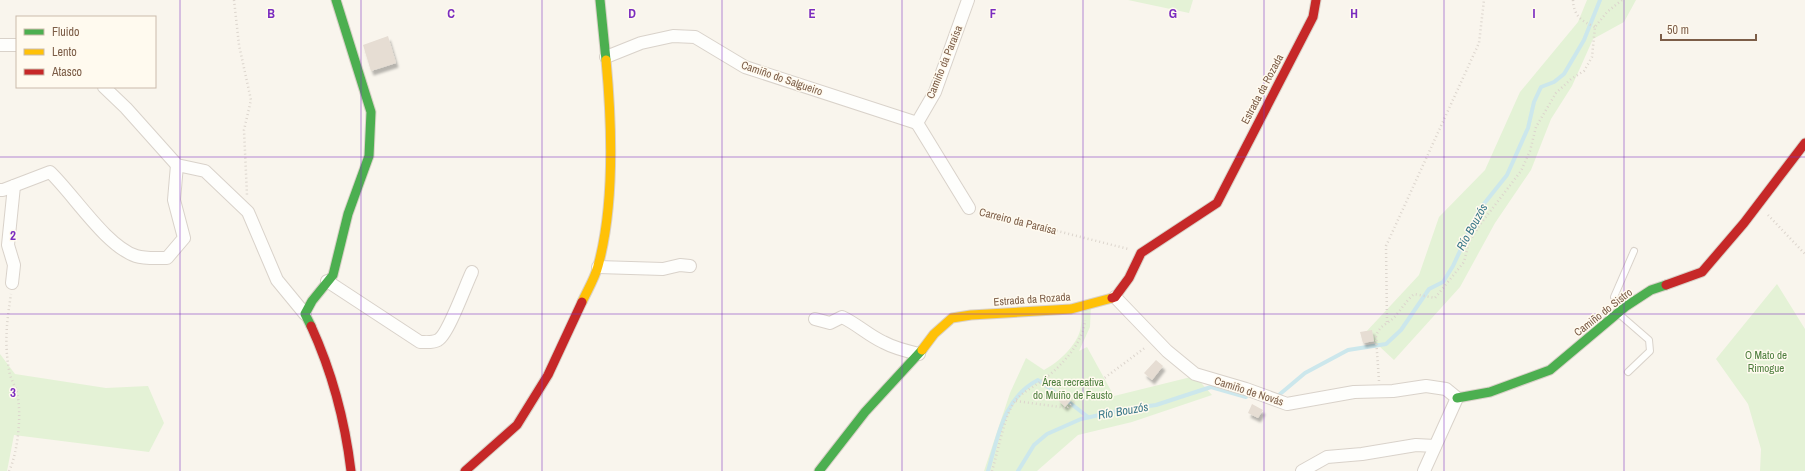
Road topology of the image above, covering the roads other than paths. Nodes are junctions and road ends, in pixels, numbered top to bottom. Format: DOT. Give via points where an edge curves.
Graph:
graph roads {
  1 [pos="336,0"];
  2 [pos="600,0"];
  3 [pos="968,0"];
  4 [pos="1316,0"];
  5 [pos="0,45"];
  6 [pos="16,45"];
  7 [pos="606,57"];
  8 [pos="105,88"];
  9 [pos="917,123"];
  10 [pos="1805,143"];
  11 [pos="177,165"];
  12 [pos="14,186"];
  13 [pos="0,190"];
  14 [pos="969,208"];
  15 [pos="1634,251"];
  16 [pos="690,266"];
  17 [pos="598,268"];
  18 [pos="472,272"];
  19 [pos="328,281"];
  20 [pos="12,283"];
  21 [pos="1115,297"];
  22 [pos="1621,310"];
  23 [pos="305,314"];
  24 [pos="815,319"];
  25 [pos="919,354"];
  26 [pos="1628,372"];
  27 [pos="1457,398"];
  28 [pos="1435,446"];
  29 [pos="351,471"];
  30 [pos="465,471"];
  31 [pos="819,471"];
  32 [pos="1302,471"];
  33 [pos="1424,471"];
  1 -- 19 [label="street" via="371,112 369,156 348,214 333,275"];
  2 -- 7 [label="street"];
  3 -- 9 [label="street, Camiño da Paraísa" via="935,92"];
  4 -- 21 [label="street, Estrada da Rozada" via="1313,17 1217,203 1141,253 1129,278"];
  5 -- 6 [label="street"];
  7 -- 9 [label="street, Camiño do Salgueiro" via="641,43 673,36 695,37 744,67"];
  7 -- 17 [label="street" via="610,105 609,210"];
  8 -- 11 [label="street"];
  9 -- 14 [label="street, Carreiro da Paraísa"];
  10 -- 22 [label="street, Camiño do Sistro" via="1702,272 1651,290"];
  11 -- 12 [label="street" via="174,200 184,238 167,258 136,256 112,242 50,172"];
  11 -- 23 [label="street" via="206,171 248,212 277,280"];
  12 -- 13 [label="street"];
  12 -- 20 [label="street" via="8,245 14,265"];
  15 -- 22 [label="lane" via="1614,297"];
  16 -- 17 [label="street" via="680,265 663,269"];
  17 -- 30 [label="street" via="548,376 517,425"];
  18 -- 19 [label="street" via="446,331 438,340 430,342 420,342"];
  19 -- 23 [label="street"];
  21 -- 25 [label="street, Estrada da Rozada" via="1071,309 952,318 934,334"];
  21 -- 27 [label="street, Camiño de Novás" via="1195,374 1287,404 1328,396 1426,386 1446,389"];
  22 -- 26 [label="lane" via="1649,340 1650,351"];
  22 -- 27 [label="street, Camiño do Sistro" via="1550,370 1490,392"];
  23 -- 29 [label="street" via="335,387"];
  24 -- 25 [label="street" via="830,323 842,317 882,342 903,351"];
  25 -- 31 [label="street, Estrada da Rozada" via="864,412"];
  27 -- 28 [label="street"];
  28 -- 32 [label="street" via="1416,445 1327,457"];
  28 -- 33 [label="street"];
}
